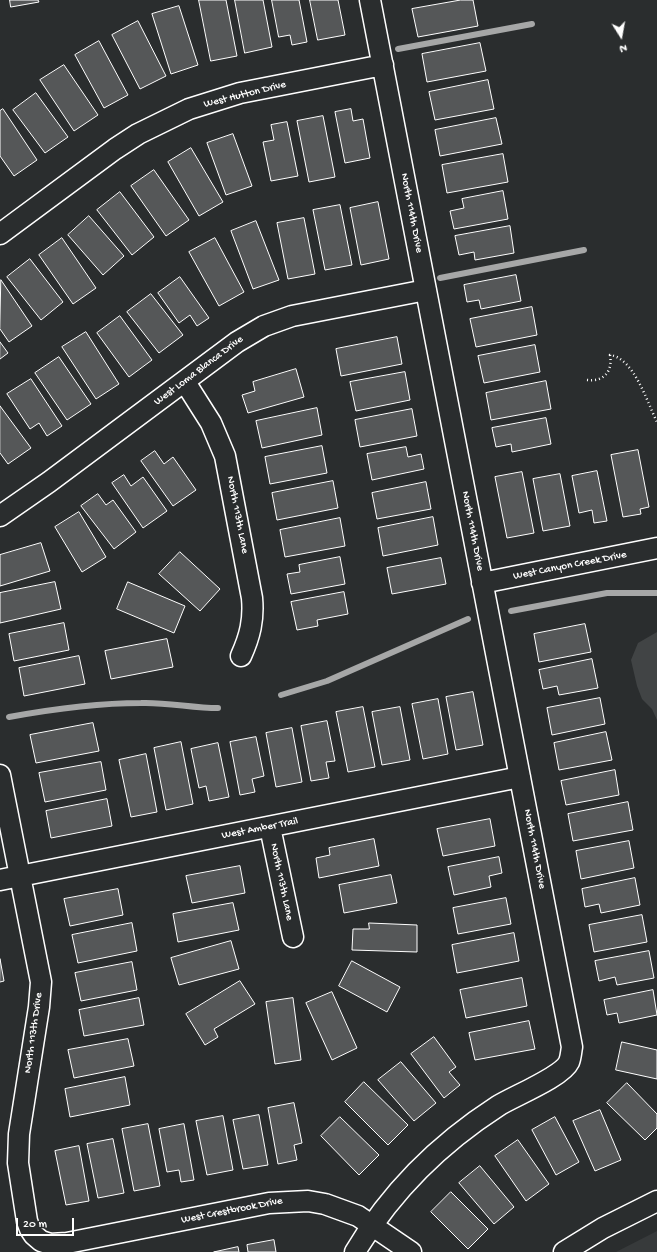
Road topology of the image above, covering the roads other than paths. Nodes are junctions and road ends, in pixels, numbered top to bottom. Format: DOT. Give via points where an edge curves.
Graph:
graph roads {
  1 [pos="370,0"];
  2 [pos="383,65"];
  3 [pos="0,234"];
  4 [pos="426,290"];
  5 [pos="185,382"];
  6 [pos="0,516"];
  7 [pos="657,548"];
  8 [pos="482,583"];
  9 [pos="241,656"];
  10 [pos="0,774"];
  11 [pos="520,777"];
  12 [pos="270,827"];
  13 [pos="20,876"];
  14 [pos="0,880"];
  15 [pos="292,938"];
  16 [pos="657,1201"];
  17 [pos="372,1224"];
  18 [pos="41,1241"];
  19 [pos="354,1252"];
  20 [pos="411,1252"];
  21 [pos="564,1252"];
  1 -- 2 [label="street, North 114th Drive"];
  2 -- 3 [label="street, West Hutton Drive" via="240,93 182,112 138,134 115,149"];
  2 -- 4 [label="street, North 114th Drive"];
  4 -- 5 [label="street, West Loma Blanca Drive" via="278,320 251,333"];
  4 -- 8 [label="street, North 114th Drive"];
  5 -- 6 [label="street, West Loma Blanca Drive"];
  5 -- 9 [label="street, North 113th Lane" via="211,423 225,456 229,474 253,606 252,629"];
  7 -- 8 [label="street, West Canyon Creek Drive"];
  8 -- 11 [label="street, North 114th Drive"];
  10 -- 13 [label="street, North 113th Drive"];
  11 -- 12 [label="street, West Amber Trail"];
  11 -- 17 [label="street, North 114th Drive" via="570,1038 569,1062 558,1074 499,1105 454,1137 399,1190"];
  12 -- 13 [label="street, West Amber Trail"];
  12 -- 15 [label="street, North 113th Lane"];
  13 -- 14 [label="street, West Amber Trail"];
  13 -- 18 [label="street, North 113th Drive" via="41,982 18,1163 27,1221 34,1236"];
  16 -- 21 [label="street" via="603,1228"];
  17 -- 18 [label="street, West Crestbrook Drive" via="325,1204 287,1200 67,1243 50,1244"];
  17 -- 19 [label="street"];
  17 -- 20 [label="street, West Crestbrook Drive"];
}
